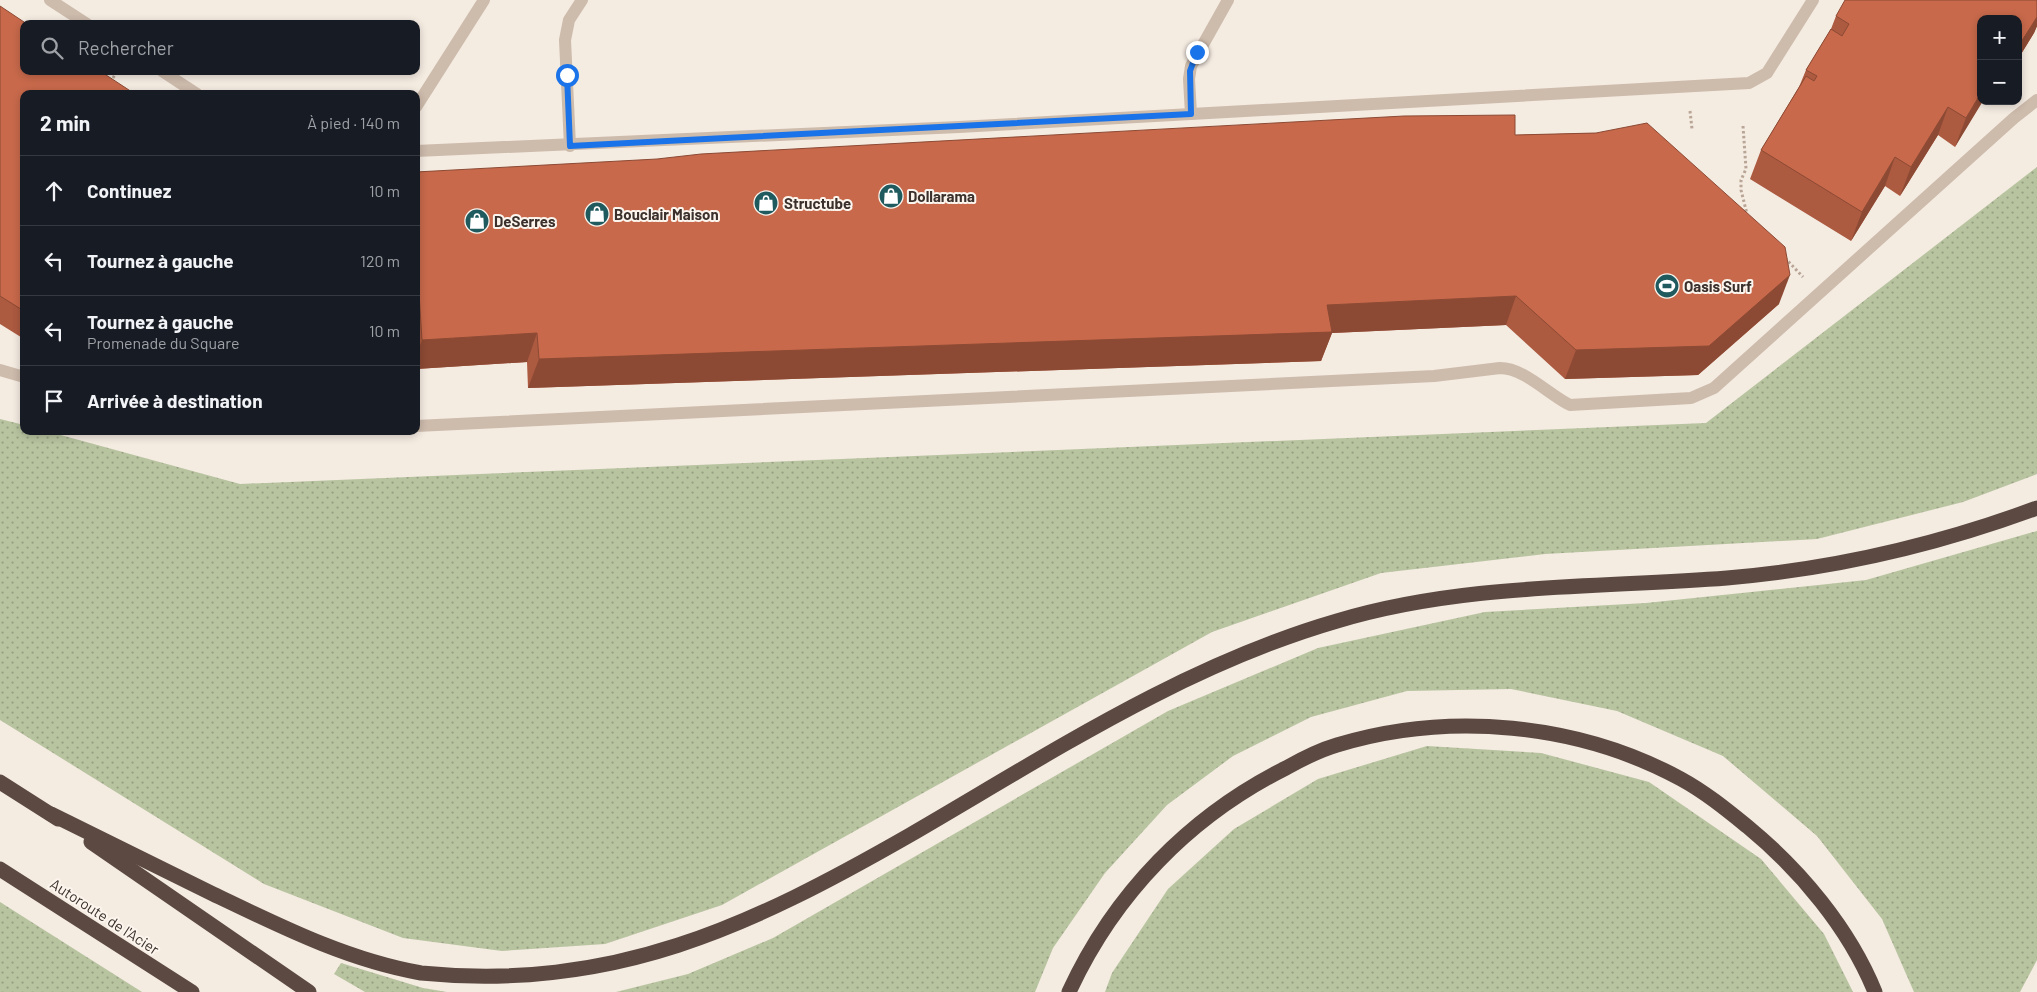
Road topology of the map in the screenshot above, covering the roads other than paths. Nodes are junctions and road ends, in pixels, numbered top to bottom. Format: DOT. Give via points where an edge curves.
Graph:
graph roads {
  1 [pos="50,0"];
  2 [pos="484,0"];
  3 [pos="582,0"];
  4 [pos="1228,0"];
  5 [pos="1813,0"];
  6 [pos="81,20"];
  7 [pos="168,75"];
  8 [pos="191,90"];
  9 [pos="2037,100"];
  10 [pos="420,101"];
  11 [pos="1191,114"];
  12 [pos="570,146"];
  13 [pos="420,151"];
  14 [pos="0,370"];
  15 [pos="20,376"];
  16 [pos="420,426"];
  17 [pos="2037,508"];
  18 [pos="0,782"];
  19 [pos="51,814"];
  20 [pos="0,869"];
  21 [pos="192,992"];
  22 [pos="309,992"];
  23 [pos="1070,992"];
  24 [pos="1875,992"];
  1 -- 6 [label="street"];
  2 -- 10 [label="street"];
  3 -- 12 [label="street" via="569,20 565,40"];
  4 -- 11 [label="street" via="1193,60 1189,79"];
  5 -- 11 [label="street" via="1767,73 1748,83"];
  7 -- 8 [label="street"];
  9 -- 16 [label="street" via="1714,388 1691,398 1570,404 1522,373 1500,368 1434,376"];
  11 -- 12 [label="street"];
  12 -- 13 [label="street"];
  14 -- 15 [label="street"];
  17 -- 19 [label="highway" via="1942,540 1822,566 1729,578 1486,592 1373,611 1305,631 1234,656 1153,695 781,907 671,956 598,974 553,979 483,980 418,973 381,964 283,928"];
  18 -- 19 [label="highway"];
  19 -- 22 [label="highway"];
  20 -- 21 [label="highway, Autoroute de l'Acier"];
  23 -- 24 [label="highway" via="1092,947 1119,906 1179,839 1221,806 1260,781 1335,745 1410,729 1455,725 1553,734 1634,758 1682,779 1759,836 1802,879 1844,935"];
}
